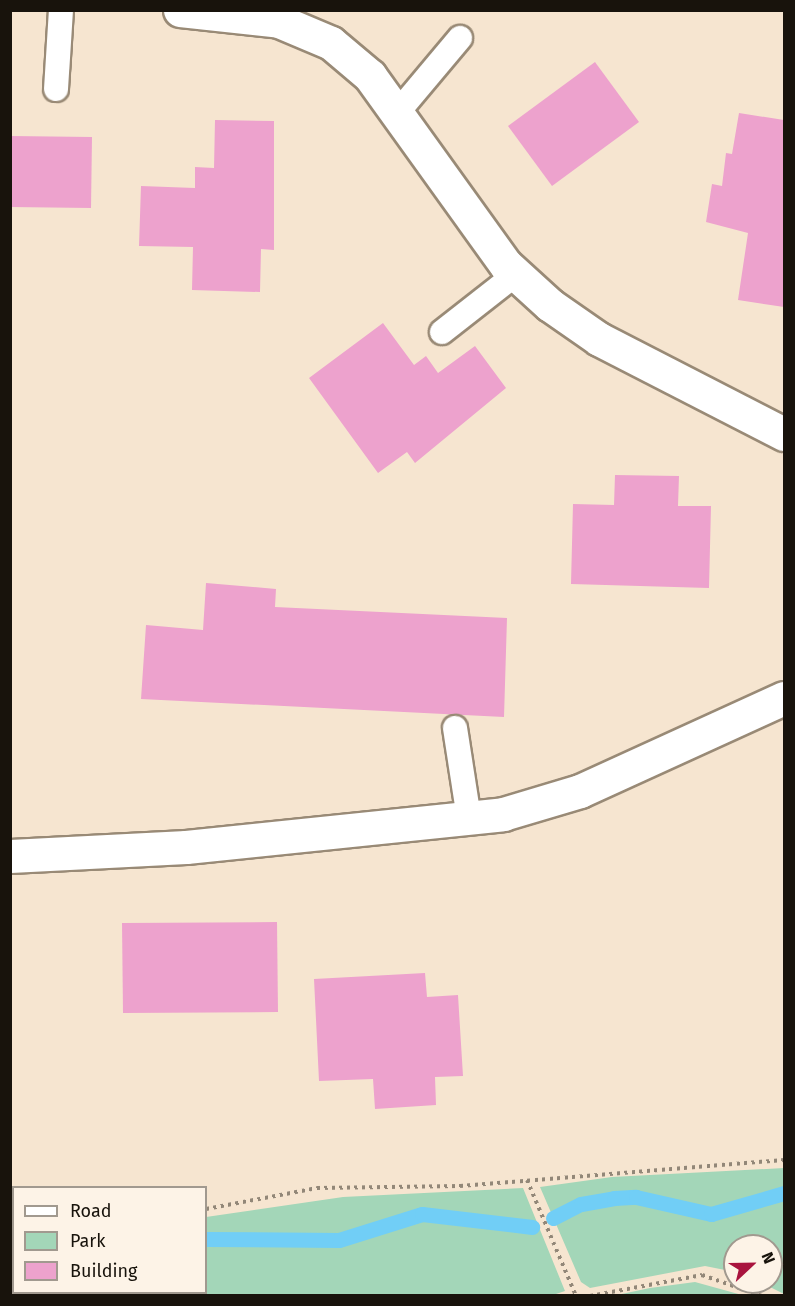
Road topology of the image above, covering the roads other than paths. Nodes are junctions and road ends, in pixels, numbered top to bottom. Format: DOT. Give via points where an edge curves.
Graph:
graph roads {
  1 [pos="61,10"];
  2 [pos="180,10"];
  3 [pos="218,11"];
  4 [pos="459,38"];
  5 [pos="56,89"];
  6 [pos="398,113"];
  7 [pos="516,274"];
  8 [pos="442,332"];
  9 [pos="784,434"];
  10 [pos="784,698"];
  11 [pos="455,728"];
  12 [pos="469,818"];
  13 [pos="10,856"];
  1 -- 5 [label="lane"];
  2 -- 3 [label="street"];
  3 -- 6 [label="street" via="279,21 331,43 370,76"];
  4 -- 6 [label="lane"];
  6 -- 7 [label="street"];
  7 -- 8 [label="lane"];
  7 -- 9 [label="street" via="598,339"];
  10 -- 12 [label="street" via="580,791"];
  11 -- 12 [label="lane"];
  12 -- 13 [label="street" via="186,847"];
}
